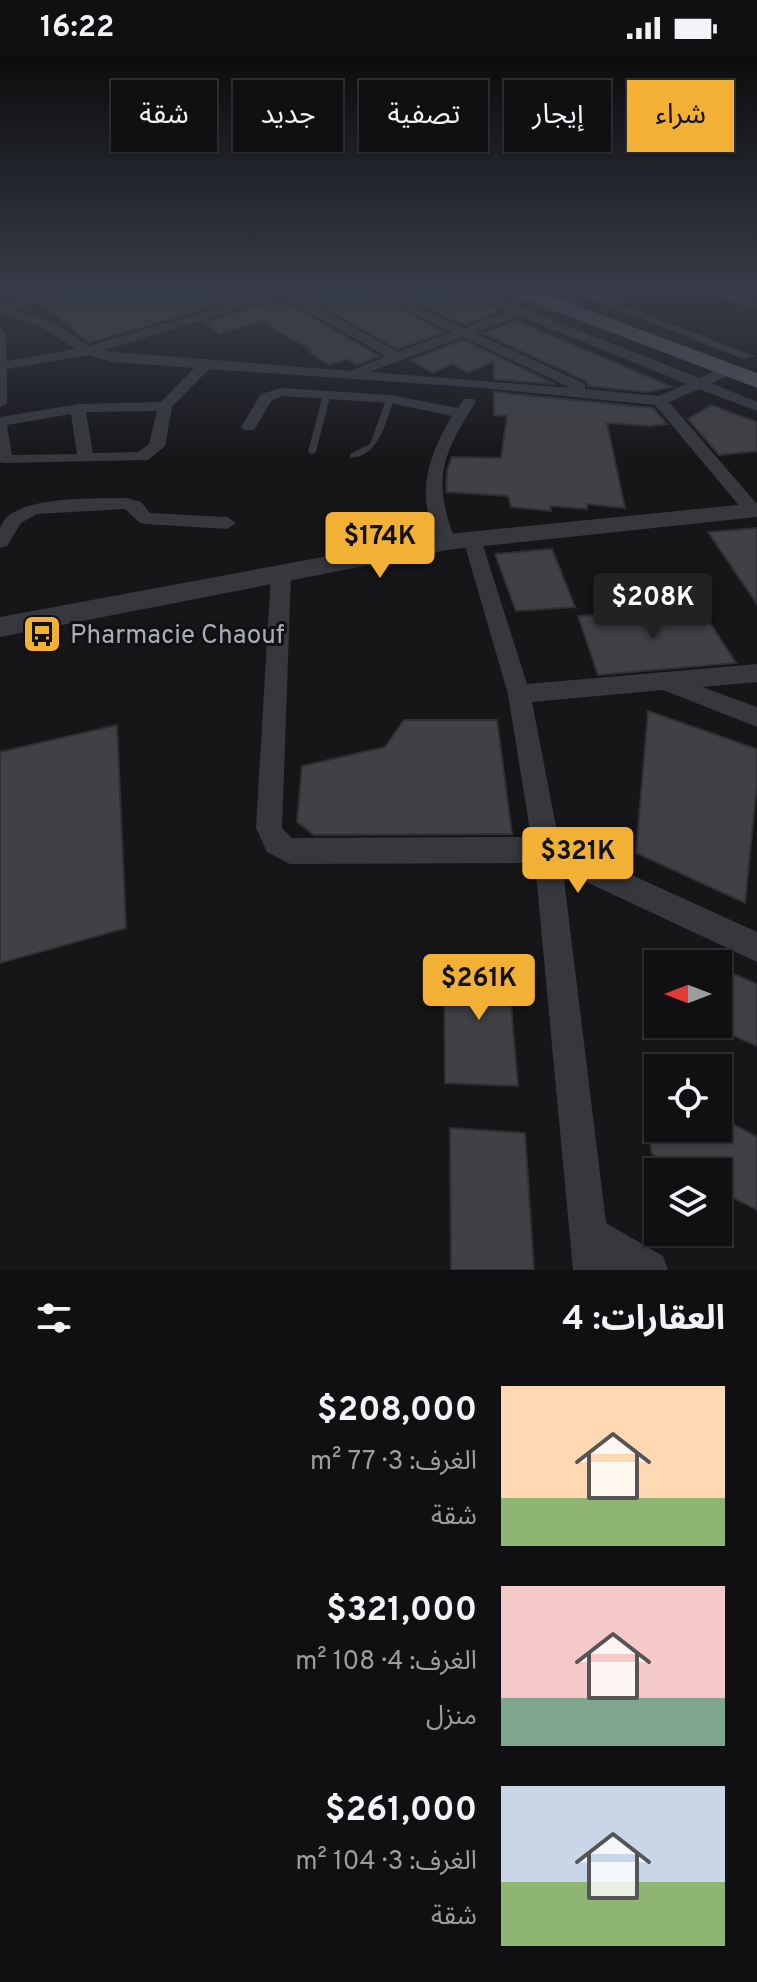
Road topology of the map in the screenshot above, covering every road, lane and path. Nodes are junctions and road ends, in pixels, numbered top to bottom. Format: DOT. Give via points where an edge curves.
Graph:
graph roads {
  1 [pos="83,349"];
  2 [pos="95,349"];
  3 [pos="383,349"];
  4 [pos="420,349"];
  5 [pos="500,349"];
  6 [pos="623,349"];
  7 [pos="672,349"];
  8 [pos="731,349"];
  9 [pos="87,351"];
  10 [pos="678,351"];
  11 [pos="398,357"];
  12 [pos="753,357"];
  13 [pos="0,366"];
  14 [pos="204,366"];
  15 [pos="727,371"];
  16 [pos="350,374"];
  17 [pos="757,381"];
  18 [pos="483,384"];
  19 [pos="700,384"];
  20 [pos="327,393"];
  21 [pos="595,394"];
  22 [pos="390,399"];
  23 [pos="660,401"];
  24 [pos="0,403"];
  25 [pos="165,406"];
  26 [pos="757,407"];
  27 [pos="78,408"];
  28 [pos="461,413"];
  29 [pos="0,425"];
  30 [pos="249,427"];
  31 [pos="312,452"];
  32 [pos="353,456"];
  33 [pos="86,459"];
  34 [pos="755,510"];
  35 [pos="227,523"];
  36 [pos="460,540"];
  37 [pos="0,542"];
  38 [pos="281,573"];
  39 [pos="0,627"];
  40 [pos="757,673"];
  41 [pos="668,683"];
  42 [pos="519,694"];
  43 [pos="757,717"];
  44 [pos="547,850"];
  45 [pos="757,947"];
  46 [pos="590,1252"];
  47 [pos="649,1270"];
  1 -- 9 [label="street"];
  2 -- 9 [label="street"];
  3 -- 11 [label="street"];
  4 -- 11 [label="street"];
  5 -- 21 [label="street"];
  6 -- 19 [label="street"];
  7 -- 10 [label="main road"];
  8 -- 12 [label="street"];
  9 -- 13 [label="street"];
  9 -- 14 [label="street"];
  10 -- 12 [label="street"];
  10 -- 15 [label="main road"];
  11 -- 16 [label="street"];
  13 -- 24 [label="street"];
  14 -- 16 [label="street"];
  14 -- 25 [label="street"];
  15 -- 17 [label="main road"];
  15 -- 19 [label="street"];
  16 -- 18 [label="street"];
  18 -- 21 [label="street"];
  18 -- 28 [label="street"];
  19 -- 23 [label="street"];
  19 -- 26 [label="street"];
  20 -- 22 [label="street"];
  20 -- 30 [label="street" via="270,394"];
  20 -- 31 [label="lane"];
  21 -- 23 [label="street"];
  22 -- 28 [label="street"];
  22 -- 32 [label="lane" via="373,445"];
  23 -- 34 [label="street"];
  25 -- 27 [label="street"];
  25 -- 33 [label="street" via="157,446 149,454"];
  27 -- 29 [label="street"];
  27 -- 33 [label="street"];
  28 -- 36 [label="street" via="434,478 435,508"];
  29 -- 33 [label="street" via="6,459"];
  34 -- 36 [label="street"];
  35 -- 37 [label="street" via="145,518 127,503 40,508 20,515"];
  36 -- 38 [label="street"];
  36 -- 42 [label="street"];
  38 -- 39 [label="street"];
  38 -- 44 [label="street" via="269,828 279,847"];
  40 -- 41 [label="street"];
  41 -- 42 [label="street"];
  41 -- 43 [label="street"];
  42 -- 44 [label="street"];
  44 -- 45 [label="street"];
  44 -- 46 [label="street"];
  46 -- 47 [label="street"];
}
